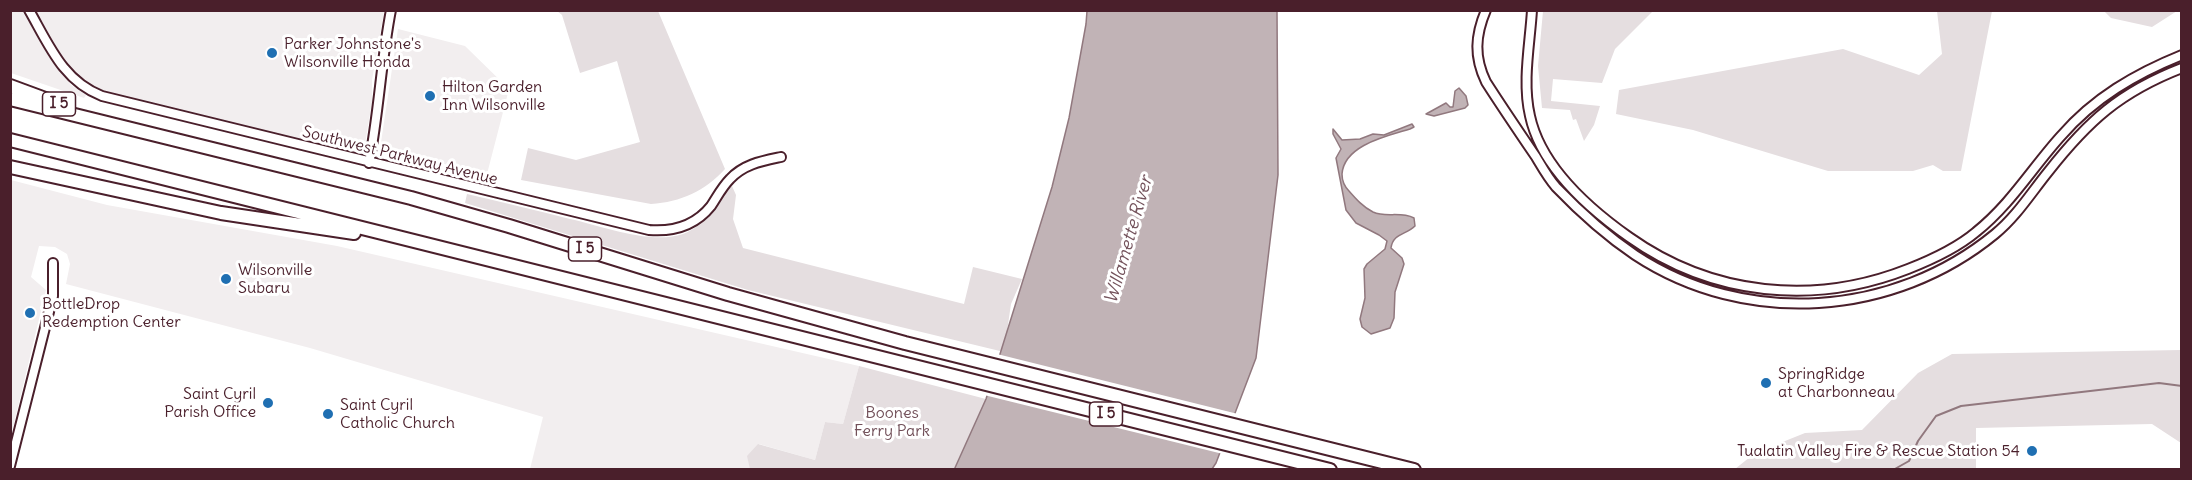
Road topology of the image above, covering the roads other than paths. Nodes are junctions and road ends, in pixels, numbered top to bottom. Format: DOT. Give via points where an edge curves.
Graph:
graph roads {
  1 [pos="29,10"];
  2 [pos="391,10"];
  3 [pos="1485,10"];
  4 [pos="1532,10"];
  5 [pos="2181,56"];
  6 [pos="2181,68"];
  7 [pos="10,86"];
  8 [pos="10,99"];
  9 [pos="108,122"];
  10 [pos="10,140"];
  11 [pos="781,157"];
  12 [pos="369,163"];
  13 [pos="10,167"];
  14 [pos="411,240"];
  15 [pos="53,263"];
  16 [pos="10,466"];
  17 [pos="1330,470"];
  18 [pos="1414,470"];
  1 -- 12 [label="street, Southwest Parkway Avenue" via="66,71 91,92"];
  2 -- 12 [label="street"];
  3 -- 6 [label="street" via="1476,44 1479,68 1548,176 1574,204 1609,236 1660,269 1721,293 1784,304 1820,304 1872,296 1919,280 1961,258 1997,233 2096,117 2131,91"];
  4 -- 5 [label="street" via="1530,115 1542,147 1562,178 1611,224 1654,253 1724,281 1784,292 1832,289 1886,278 1961,242 2009,202 2060,136 2091,106 2124,82"];
  7 -- 9 [label="highway, I 5"];
  8 -- 9 [label="highway, I 5"];
  9 -- 18 [label="highway, I 5" via="411,198 905,343"];
  10 -- 14 [label="highway, I 5"];
  11 -- 12 [label="street, Southwest Parkway Avenue" via="744,167 700,218 682,228 665,231 640,229"];
  13 -- 14 [label="highway, I 5" via="221,213"];
  14 -- 17 [label="highway, I 5"];
  15 -- 16 [label="street" via="53,296"];
}
